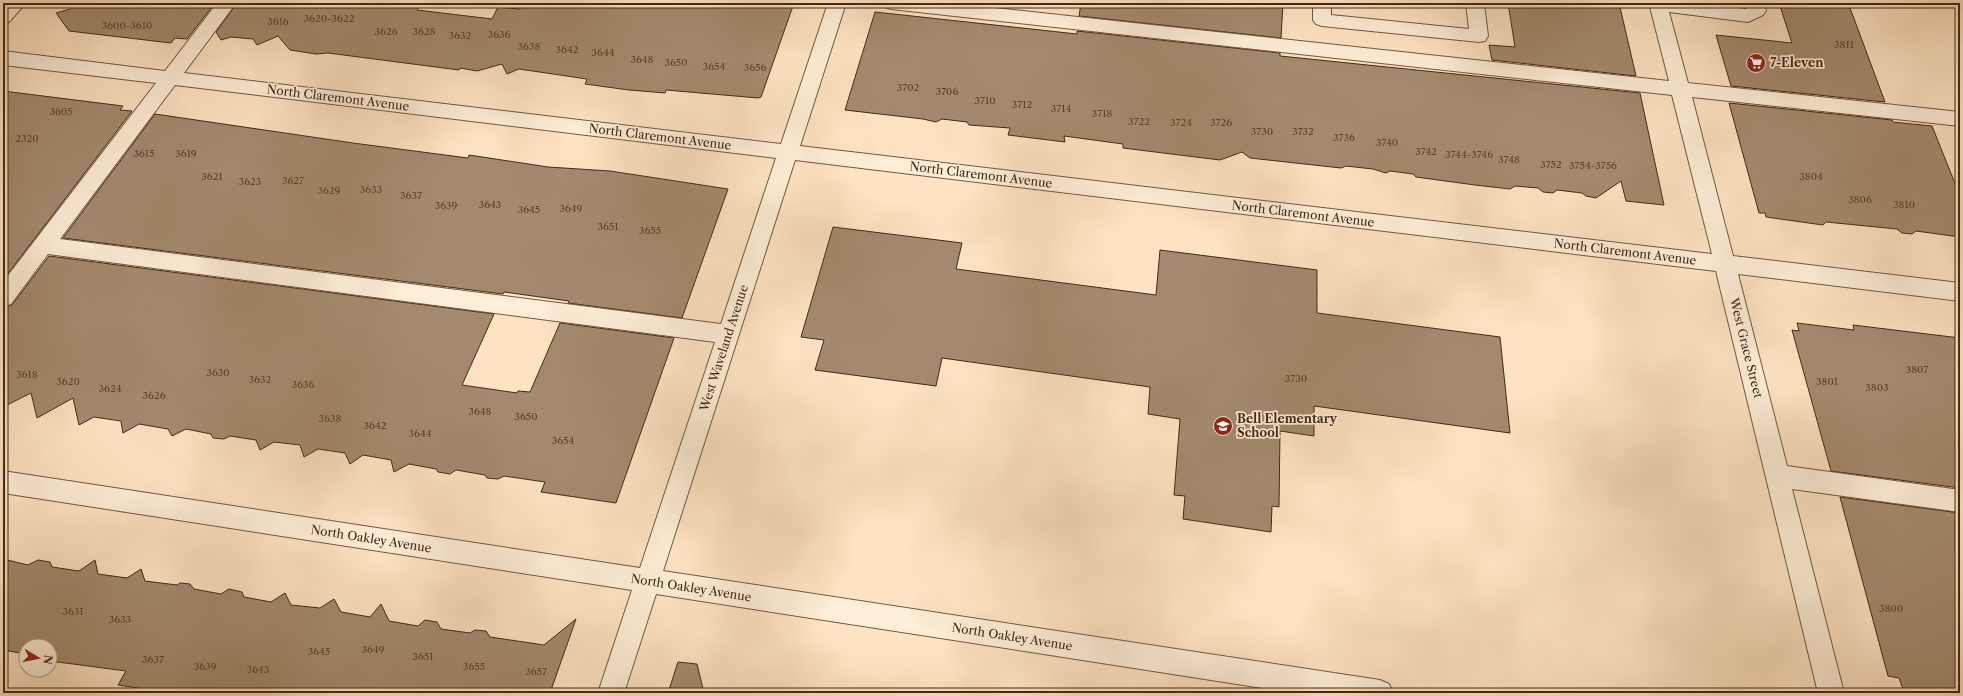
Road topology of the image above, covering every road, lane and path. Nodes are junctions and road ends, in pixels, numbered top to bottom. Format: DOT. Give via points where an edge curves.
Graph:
graph roads {
  1 [pos="17,3"];
  2 [pos="227,3"];
  3 [pos="837,3"];
  4 [pos="891,3"];
  5 [pos="1322,3"];
  6 [pos="1475,3"];
  7 [pos="1755,3"];
  8 [pos="1658,4"];
  9 [pos="3,18"];
  10 [pos="3,58"];
  11 [pos="170,78"];
  12 [pos="1680,89"];
  13 [pos="1960,119"];
  14 [pos="788,152"];
  15 [pos="43,245"];
  16 [pos="1725,264"];
  17 [pos="1960,292"];
  18 [pos="3,298"];
  19 [pos="728,334"];
  20 [pos="1777,476"];
  21 [pos="3,482"];
  22 [pos="1960,501"];
  23 [pos="647,581"];
  24 [pos="610,693"];
  25 [pos="1380,693"];
  26 [pos="1831,693"];
  1 -- 9 [label="street"];
  2 -- 11 [label="street"];
  3 -- 14 [label="street, West Waveland Avenue"];
  4 -- 12 [label="street"];
  5 -- 6 [label="street" via="1322,20 1479,36"];
  7 -- 8 [label="street" via="1756,11 1748,16"];
  8 -- 12 [label="street, West Grace Street"];
  10 -- 11 [label="street, North Claremont Avenue"];
  11 -- 14 [label="street, North Claremont Avenue"];
  11 -- 15 [label="street"];
  12 -- 13 [label="street"];
  12 -- 16 [label="street, West Grace Street"];
  14 -- 16 [label="street, North Claremont Avenue"];
  14 -- 19 [label="street, West Waveland Avenue"];
  15 -- 18 [label="street"];
  15 -- 19 [label="street"];
  16 -- 17 [label="street, North Claremont Avenue"];
  16 -- 20 [label="street, West Grace Street"];
  19 -- 23 [label="street, West Waveland Avenue"];
  20 -- 22 [label="street"];
  20 -- 26 [label="street, West Grace Street"];
  21 -- 23 [label="street, North Oakley Avenue"];
  23 -- 24 [label="street, West Waveland Avenue"];
  23 -- 25 [label="street, North Oakley Avenue"];
}
